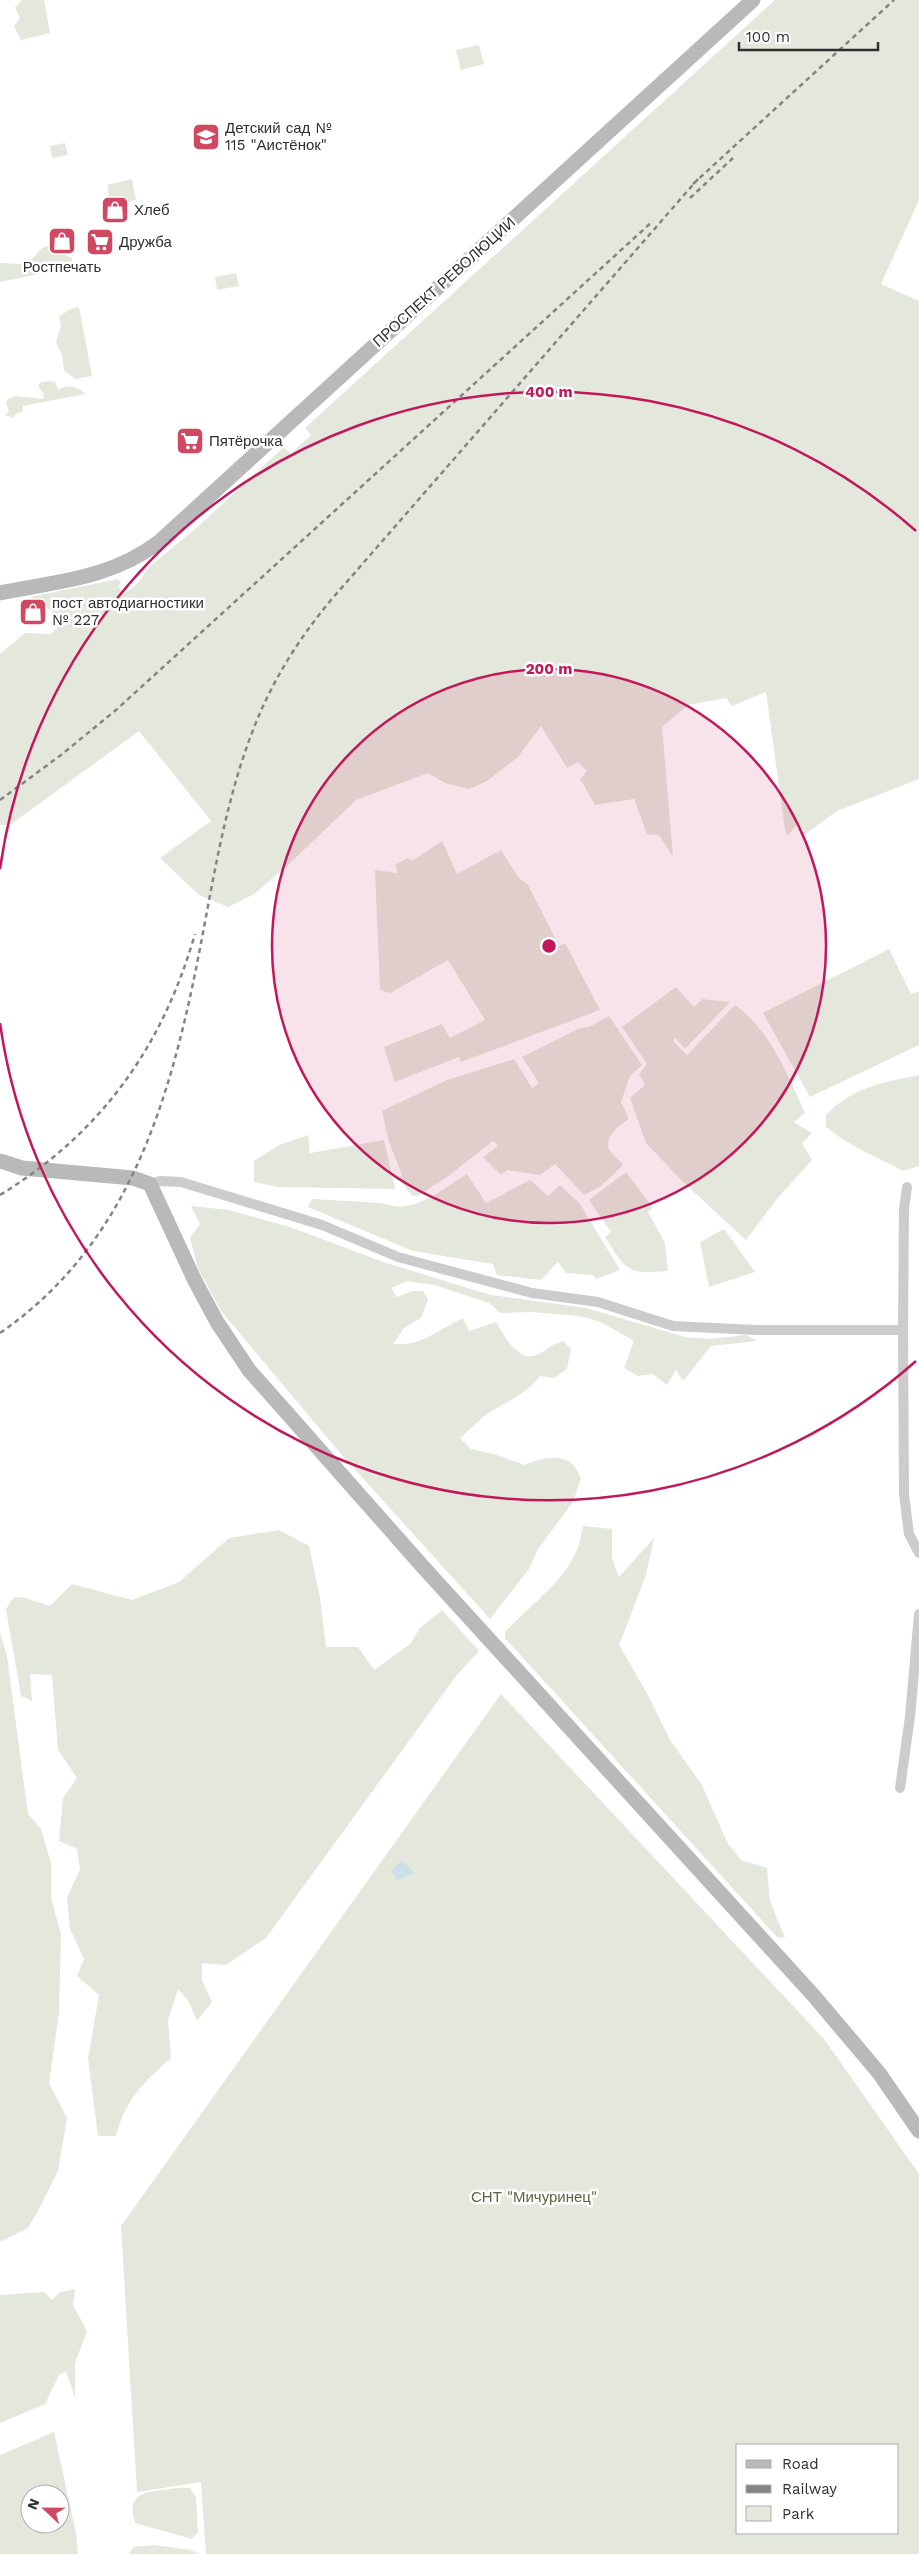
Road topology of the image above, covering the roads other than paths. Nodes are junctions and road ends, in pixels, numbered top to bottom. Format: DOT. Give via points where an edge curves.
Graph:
graph roads {
  1 [pos="754,0"];
  2 [pos="0,592"];
  3 [pos="0,1161"];
  4 [pos="150,1184"];
  5 [pos="907,1187"];
  6 [pos="903,1330"];
  7 [pos="919,1553"];
  8 [pos="919,1614"];
  9 [pos="900,1788"];
  10 [pos="919,2131"];
  1 -- 2 [label="street, ПРОСПЕКТ РЕВОЛЮЦИИ" via="177,526 132,560 96,574"];
  3 -- 4 [label="street" via="22,1168 133,1178"];
  4 -- 6 [label="street" via="181,1182 322,1226 398,1257 532,1293 598,1302 673,1326 756,1330"];
  4 -- 10 [label="street" via="195,1281 249,1370 424,1568 814,1996 879,2073"];
  5 -- 6 [label="street"];
  6 -- 7 [label="street" via="904,1494 909,1534"];
  8 -- 9 [label="street"];
}
